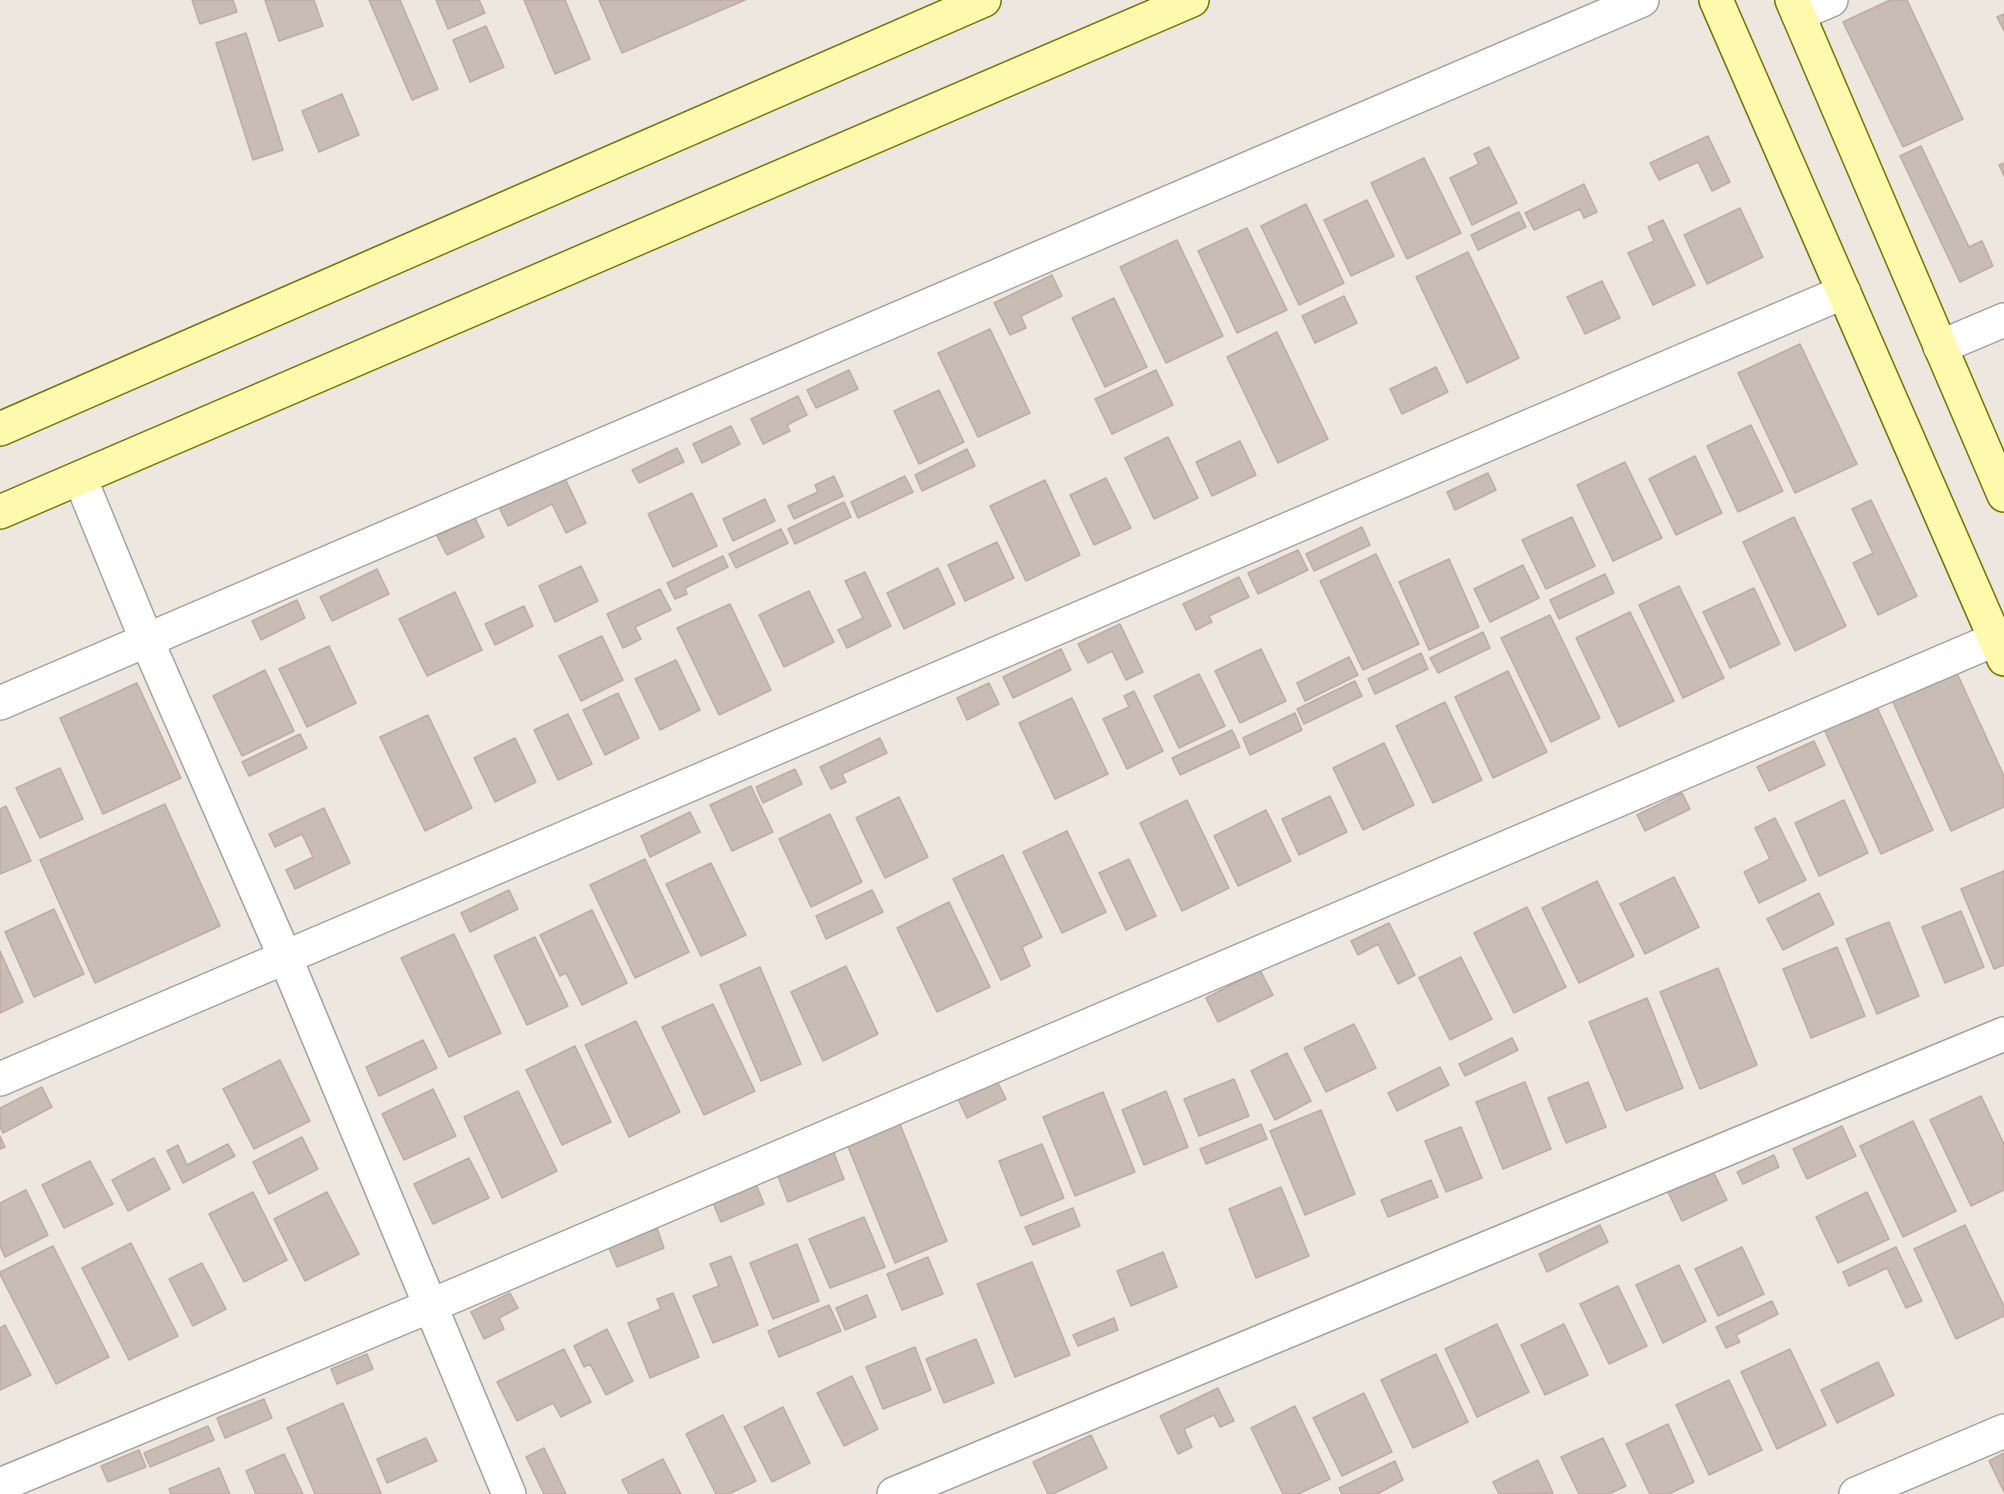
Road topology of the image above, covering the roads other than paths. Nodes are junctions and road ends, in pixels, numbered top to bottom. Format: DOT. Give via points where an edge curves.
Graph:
graph roads {
  1 [pos="984,0"];
  2 [pos="1192,0"];
  3 [pos="1642,0"];
  4 [pos="1716,0"];
  5 [pos="1831,0"];
  6 [pos="1795,7"];
  7 [pos="1844,292"];
  8 [pos="2004,320"];
  9 [pos="1940,347"];
  10 [pos="0,429"];
  11 [pos="80,478"];
  12 [pos="2004,495"];
  13 [pos="0,512"];
  14 [pos="147,641"];
  15 [pos="2000,649"];
  16 [pos="0,703"];
  17 [pos="285,957"];
  18 [pos="2004,1034"];
  19 [pos="0,1080"];
  20 [pos="430,1306"];
  21 [pos="2004,1431"];
  22 [pos="0,1485"];
  23 [pos="509,1494"];
  24 [pos="894,1494"];
  25 [pos="1856,1494"];
  1 -- 10 [label="street"];
  2 -- 11 [label="street"];
  3 -- 14 [label="street"];
  4 -- 7 [label="street"];
  5 -- 6 [label="street"];
  6 -- 9 [label="street"];
  7 -- 15 [label="street"];
  7 -- 17 [label="street"];
  8 -- 9 [label="street"];
  9 -- 12 [label="street"];
  11 -- 13 [label="street"];
  11 -- 14 [label="street"];
  14 -- 16 [label="street"];
  14 -- 17 [label="street"];
  15 -- 20 [label="street"];
  17 -- 19 [label="street"];
  17 -- 20 [label="street"];
  18 -- 24 [label="street"];
  20 -- 22 [label="street"];
  20 -- 23 [label="street"];
  21 -- 25 [label="street"];
}
